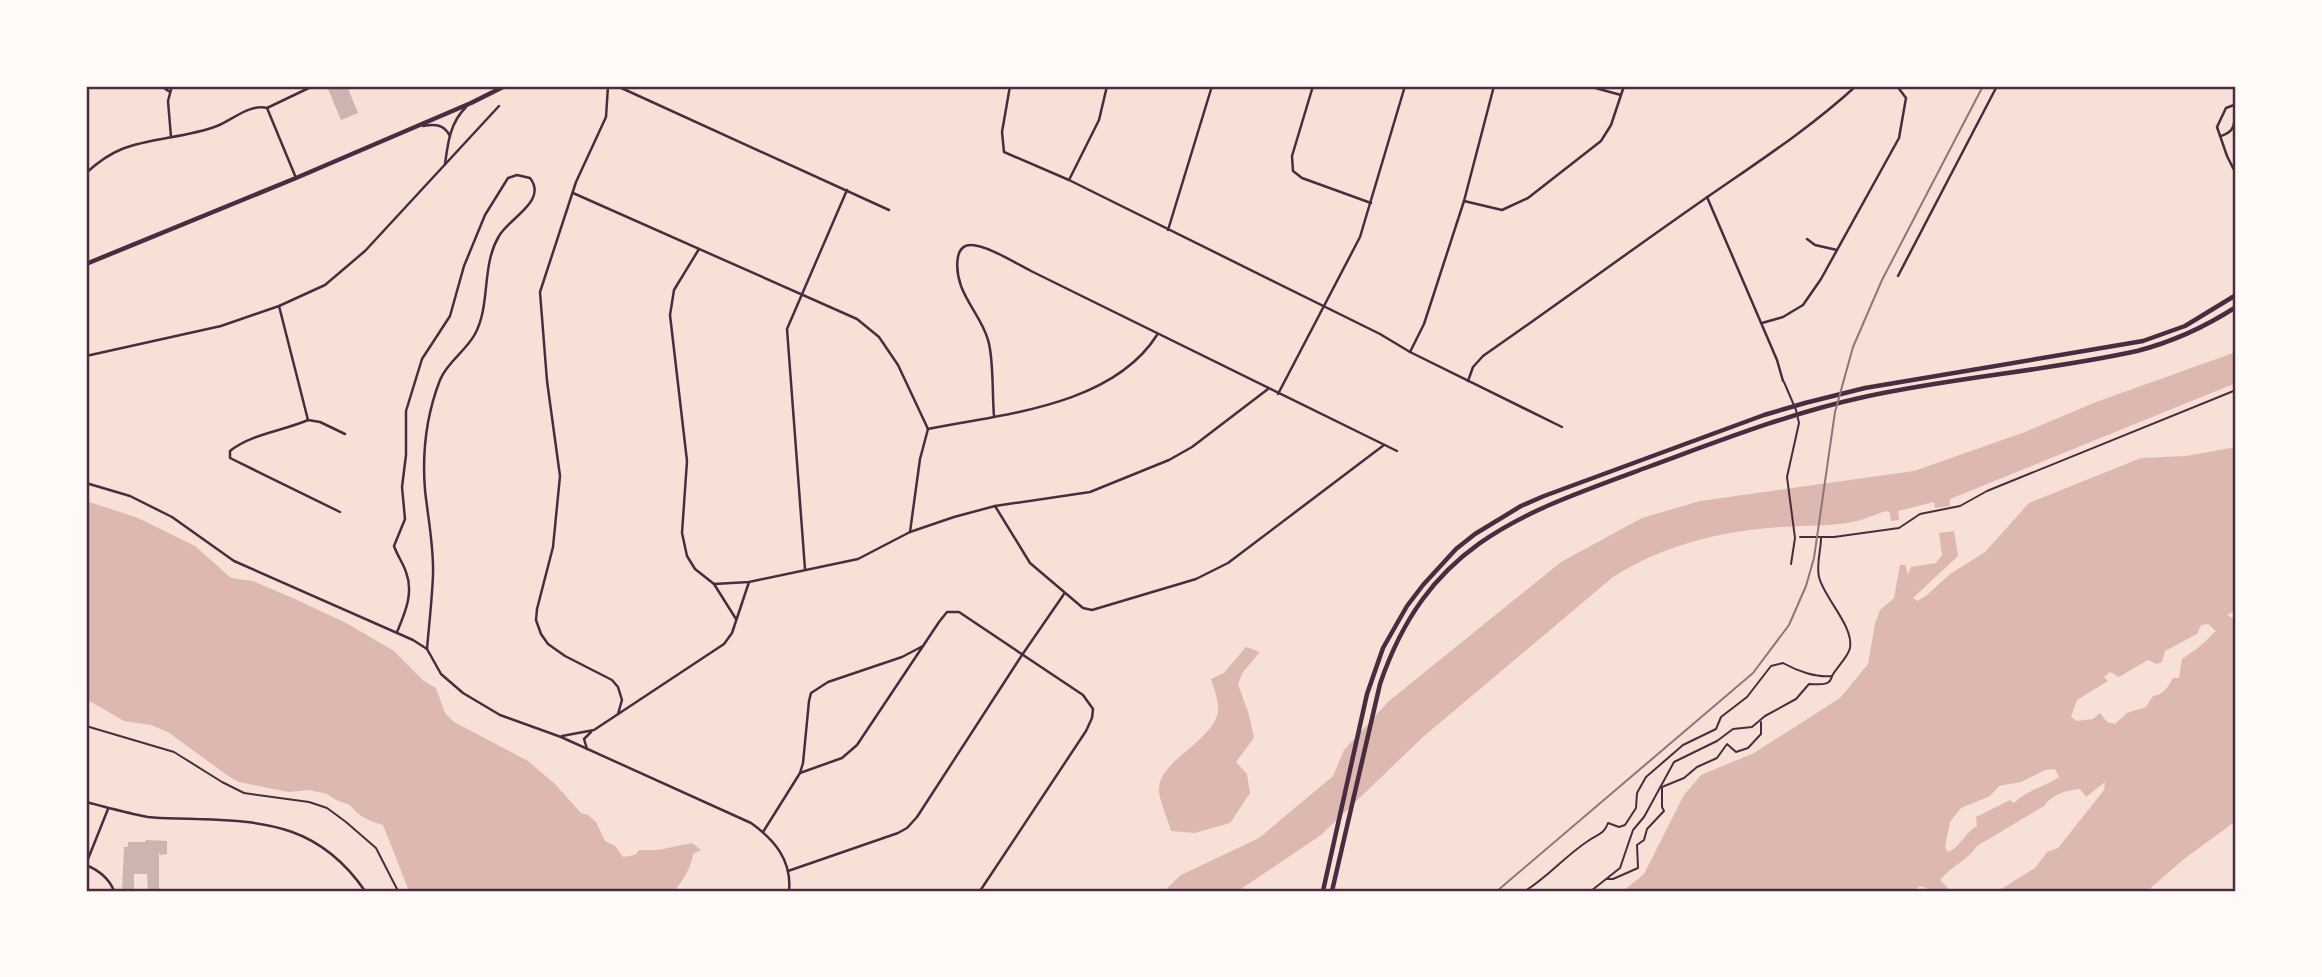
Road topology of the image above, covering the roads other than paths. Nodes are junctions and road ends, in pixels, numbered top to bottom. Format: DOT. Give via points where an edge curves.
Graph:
graph roads {
  1 [pos="161,86"];
  2 [pos="172,86"];
  3 [pos="313,86"];
  4 [pos="505,86"];
  5 [pos="608,86"];
  6 [pos="617,86"];
  7 [pos="1010,86"];
  8 [pos="1107,86"];
  9 [pos="1212,86"];
  10 [pos="1313,86"];
  11 [pos="1405,86"];
  12 [pos="1494,86"];
  13 [pos="1588,86"];
  14 [pos="1624,86"];
  15 [pos="1856,86"];
  16 [pos="1897,86"];
  17 [pos="1997,86"];
  18 [pos="170,92"];
  19 [pos="1621,95"];
  20 [pos="2236,98"];
  21 [pos="471,103"];
  22 [pos="499,106"];
  23 [pos="2235,106"];
  24 [pos="267,108"];
  25 [pos="411,128"];
  26 [pos="171,136"];
  27 [pos="450,136"];
  28 [pos="2221,136"];
  29 [pos="445,164"];
  30 [pos="86,173"];
  31 [pos="2236,174"];
  32 [pos="296,178"];
  33 [pos="1069,180"];
  34 [pos="847,190"];
  35 [pos="573,193"];
  36 [pos="1707,197"];
  37 [pos="1464,201"];
  38 [pos="1371,203"];
  39 [pos="889,210"];
  40 [pos="1168,230"];
  41 [pos="1807,239"];
  42 [pos="699,249"];
  43 [pos="1837,250"];
  44 [pos="86,264"];
  45 [pos="1898,276"];
  46 [pos="804,294"];
  47 [pos="2236,295"];
  48 [pos="279,306"];
  49 [pos="2236,306"];
  50 [pos="1324,307"];
  51 [pos="1762,323"];
  52 [pos="1157,334"];
  53 [pos="1410,352"];
  54 [pos="86,356"];
  55 [pos="1468,381"];
  56 [pos="1783,382"];
  57 [pos="1268,389"];
  58 [pos="1278,394"];
  59 [pos="994,416"];
  60 [pos="307,420"];
  61 [pos="1562,428"];
  62 [pos="928,429"];
  63 [pos="345,434"];
  64 [pos="1384,445"];
  65 [pos="1397,451"];
  66 [pos="86,483"];
  67 [pos="995,506"];
  68 [pos="340,512"];
  69 [pos="910,532"];
  70 [pos="1791,564"];
  71 [pos="805,569"];
  72 [pos="749,582"];
  73 [pos="714,584"];
  74 [pos="1064,594"];
  75 [pos="736,618"];
  76 [pos="397,632"];
  77 [pos="925,645"];
  78 [pos="427,649"];
  79 [pos="1022,654"];
  80 [pos="618,714"];
  81 [pos="594,730"];
  82 [pos="561,737"];
  83 [pos="587,749"];
  84 [pos="800,773"];
  85 [pos="86,802"];
  86 [pos="109,808"];
  87 [pos="763,832"];
  88 [pos="86,864"];
  89 [pos="788,871"];
  90 [pos="114,891"];
  91 [pos="365,891"];
  92 [pos="789,891"];
  93 [pos="980,891"];
  94 [pos="1323,891"];
  95 [pos="1332,891"];
  1 -- 18 [label="street"];
  2 -- 18 [label="street"];
  3 -- 24 [label="street"];
  4 -- 21 [label="main road"];
  5 -- 35 [label="street" via="606,117"];
  6 -- 34 [label="street"];
  7 -- 33 [label="street" via="1002,132 1004,152"];
  8 -- 33 [label="street" via="1099,120"];
  9 -- 40 [label="street"];
  10 -- 38 [label="street" via="1292,156 1293,171"];
  11 -- 38 [label="street"];
  12 -- 37 [label="street"];
  13 -- 19 [label="street"];
  14 -- 19 [label="street"];
  15 -- 36 [label="street" via="1765,159"];
  16 -- 43 [label="street" via="1906,98 1899,138"];
  17 -- 45 [label="street"];
  18 -- 26 [label="street"];
  19 -- 37 [label="street" via="1601,141 1528,198 1502,210"];
  20 -- 23 [label="street"];
  21 -- 25 [label="main road"];
  21 -- 27 [label="street" via="456,118"];
  22 -- 29 [label="street"];
  23 -- 28 [label="street" via="2235,127"];
  23 -- 28 [label="street" via="2226,108 2220,117 2217,127"];
  24 -- 26 [label="street" via="257,106 217,126"];
  24 -- 32 [label="street"];
  25 -- 27 [label="street" via="439,125"];
  25 -- 32 [label="main road"];
  26 -- 30 [label="street" via="119,150"];
  27 -- 29 [label="street"];
  28 -- 31 [label="street"];
  29 -- 48 [label="street" via="355,260 325,285"];
  32 -- 44 [label="main road"];
  33 -- 40 [label="street"];
  34 -- 39 [label="street"];
  34 -- 46 [label="street"];
  35 -- 42 [label="street"];
  35 -- 80 [label="street" via="540,292 560,477 553,547 536,620 548,644 612,680 622,700"];
  36 -- 51 [label="street"];
  36 -- 55 [label="street" via="1483,356"];
  37 -- 53 [label="street" via="1424,324"];
  38 -- 50 [label="street" via="1360,237"];
  40 -- 50 [label="street"];
  41 -- 43 [label="street"];
  42 -- 46 [label="street"];
  42 -- 73 [label="street" via="674,290 670,324 687,461 682,533 695,569"];
  43 -- 51 [label="street" via="1803,305"];
  46 -- 62 [label="street" via="857,318 879,337 898,365"];
  46 -- 71 [label="street" via="787,329"];
  47 -- 94 [label="main road" via="2185,326 2143,341 1865,388 1764,415 1544,496 1475,534 1440,565 1407,606 1383,648 1367,694"];
  48 -- 54 [label="street" via="221,326"];
  48 -- 60 [label="street"];
  49 -- 95 [label="main road" via="2176,339 2137,351 1866,396 1768,423 1559,499 1493,533 1455,563 1420,603 1390,654"];
  50 -- 53 [label="street"];
  50 -- 58 [label="street"];
  51 -- 56 [label="street"];
  52 -- 57 [label="street"];
  52 -- 59 [label="street" via="1138,360 1081,394"];
  52 -- 59 [label="street" via="984,249 963,247 957,260 958,274 988,340"];
  53 -- 55 [label="street"];
  55 -- 61 [label="street"];
  56 -- 70 [label="lane" via="1799,423 1787,487 1795,538"];
  57 -- 58 [label="street"];
  57 -- 67 [label="street" via="1192,447 1125,480 1090,492"];
  58 -- 64 [label="street"];
  59 -- 62 [label="street"];
  60 -- 63 [label="street"];
  60 -- 68 [label="street" via="239,443 230,451 230,458"];
  62 -- 69 [label="street"];
  64 -- 65 [label="street"];
  64 -- 74 [label="street" via="1228,563 1196,579 1092,610"];
  66 -- 76 [label="street" via="130,496 172,517 234,561"];
  67 -- 69 [label="street"];
  67 -- 74 [label="street" via="1030,563"];
  69 -- 71 [label="street" via="858,559"];
  71 -- 72 [label="street"];
  72 -- 73 [label="street"];
  72 -- 75 [label="street"];
  73 -- 75 [label="street"];
  74 -- 79 [label="street"];
  75 -- 80 [label="street" via="724,644"];
  76 -- 78 [label="street"];
  76 -- 78 [label="street" via="410,588 394,546 405,519 401,487 408,401 426,351 450,316 485,215 508,178 530,178 535,184 532,203 497,239 483,315 475,335 440,378 428,422 424,465 433,575"];
  77 -- 79 [label="street" via="947,612 959,612"];
  77 -- 84 [label="street" via="857,745 830,763"];
  77 -- 84 [label="street" via="828,681 811,694"];
  78 -- 82 [label="street" via="441,674 463,693 500,715"];
  79 -- 89 [label="street" via="907,828"];
  79 -- 93 [label="street" via="1083,695 1093,709 1093,718"];
  80 -- 81 [label="street"];
  81 -- 82 [label="street"];
  81 -- 83 [label="street" via="584,739"];
  82 -- 83 [label="street"];
  83 -- 87 [label="street"];
  84 -- 87 [label="street"];
  85 -- 86 [label="street"];
  86 -- 88 [label="street"];
  86 -- 91 [label="street" via="150,817 273,825 334,855"];
  87 -- 89 [label="street" via="778,848"];
  88 -- 90 [label="street" via="111,883"];
  89 -- 92 [label="street"];
}
